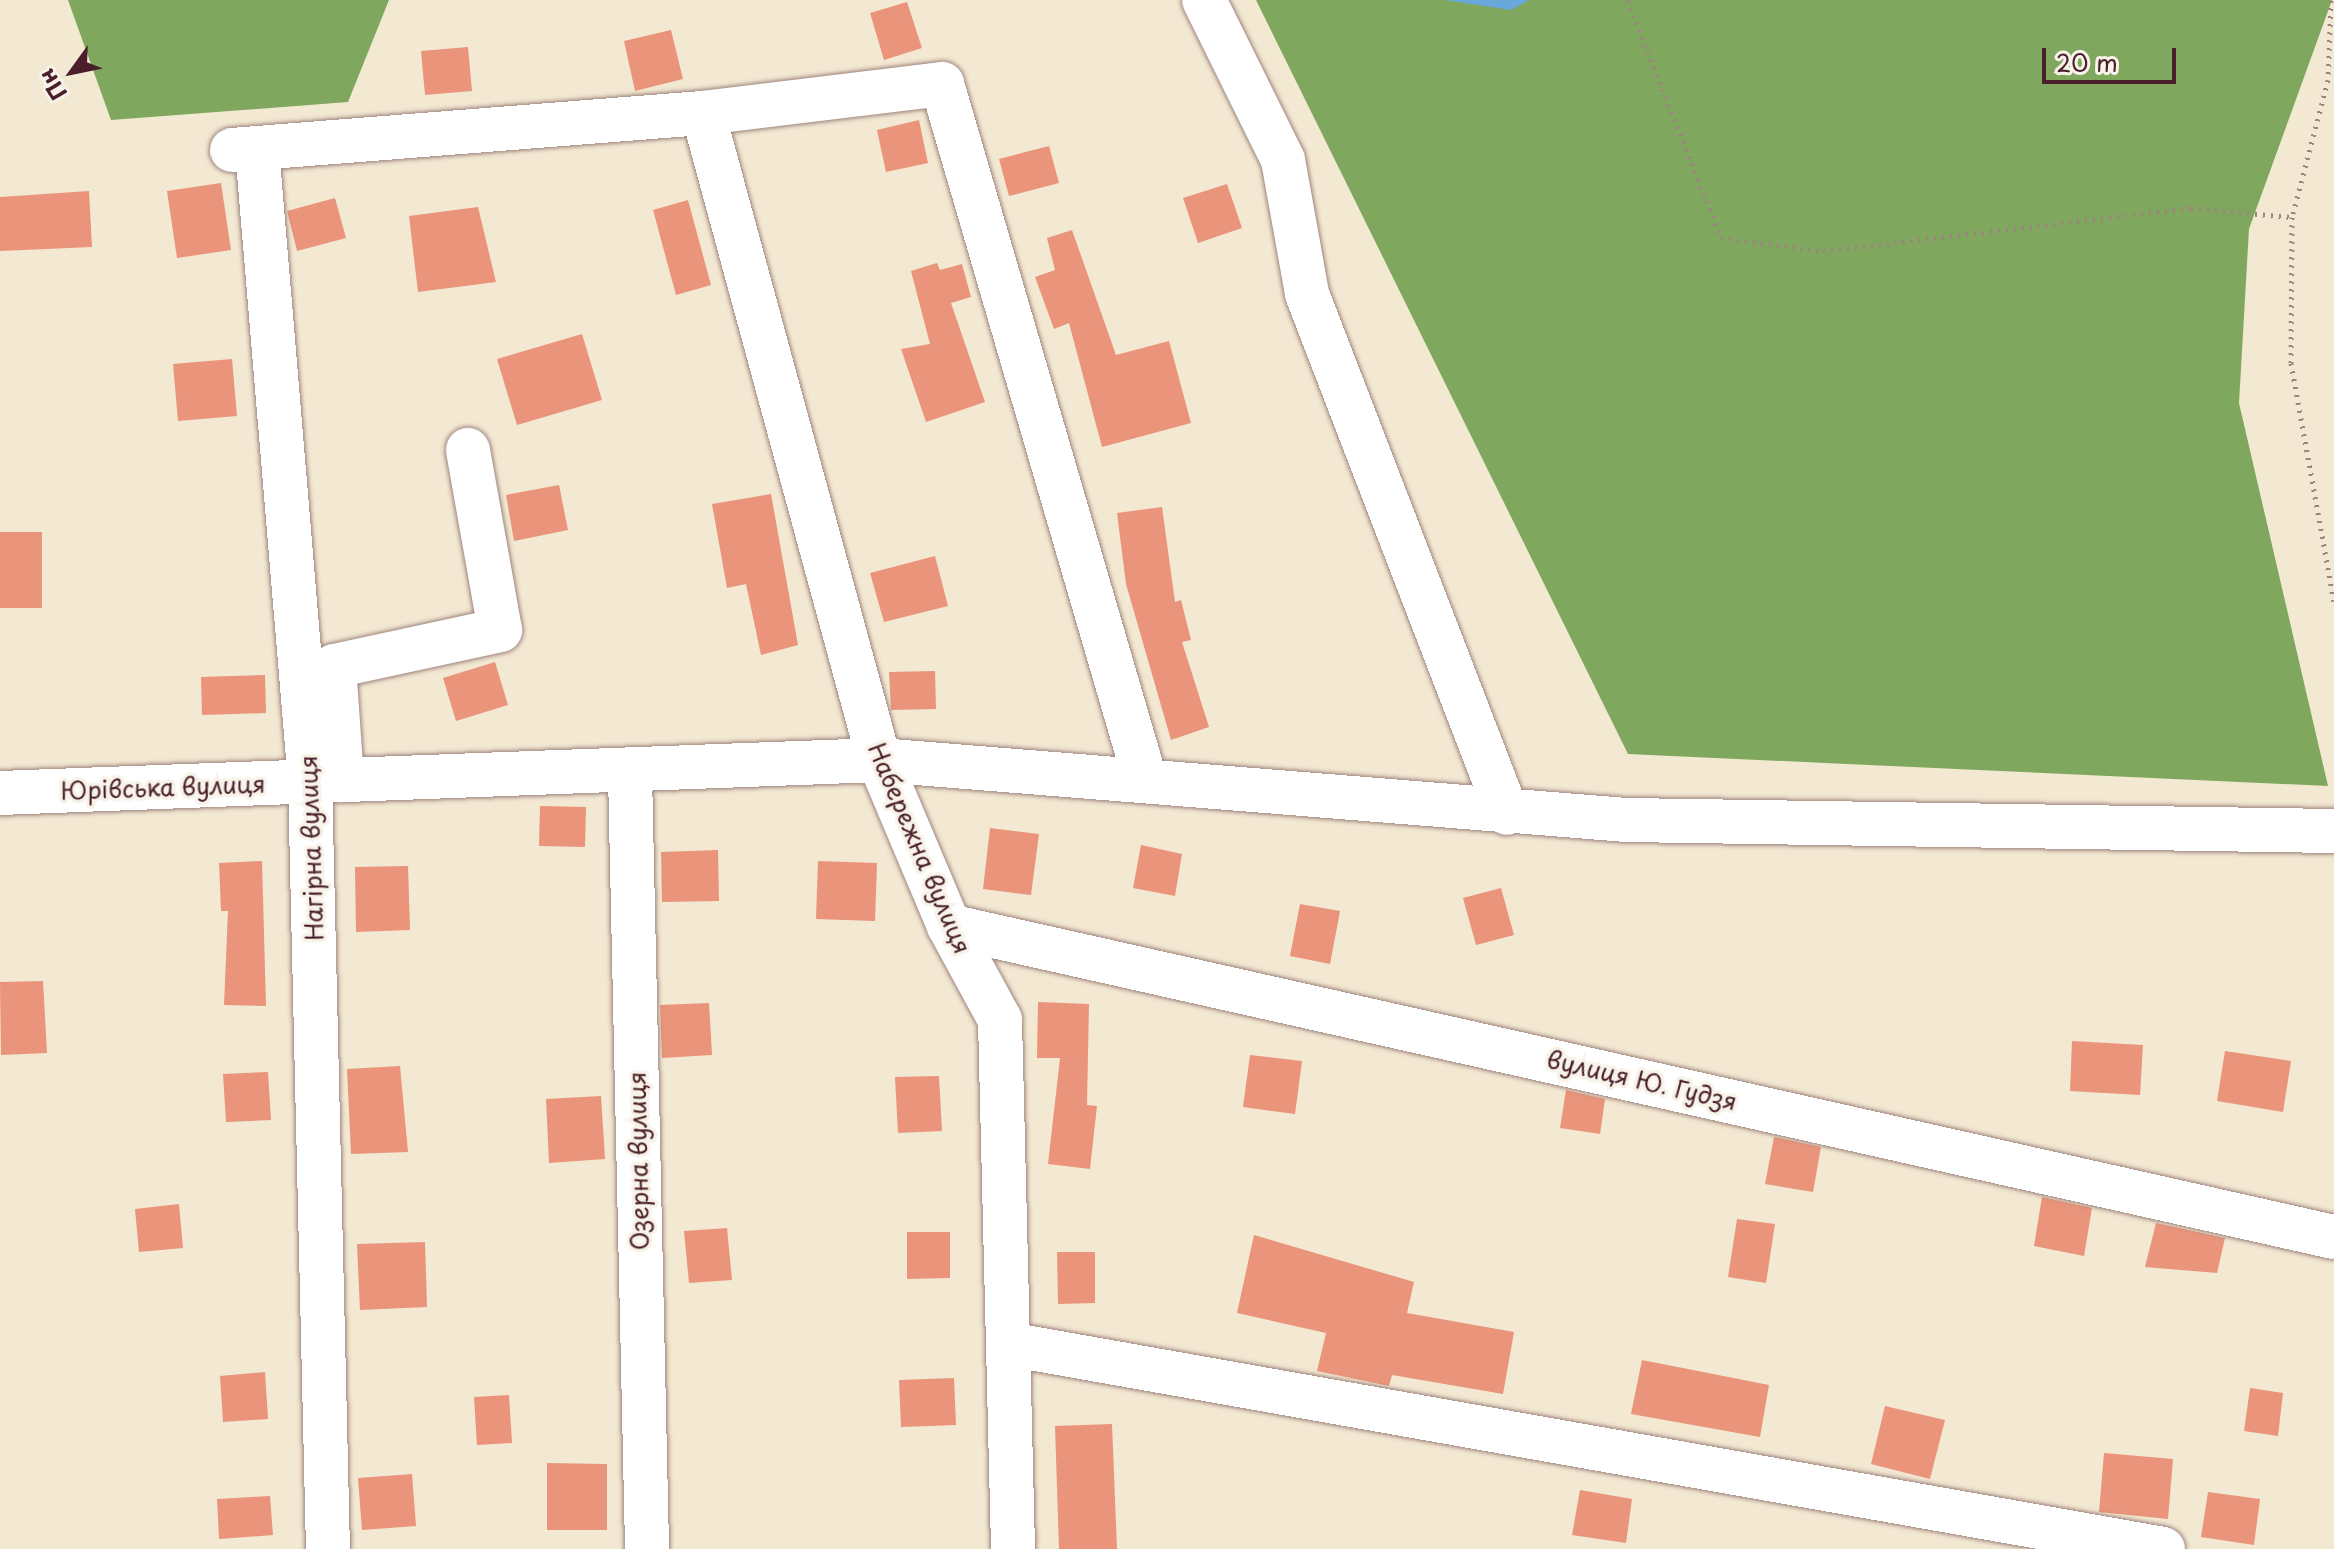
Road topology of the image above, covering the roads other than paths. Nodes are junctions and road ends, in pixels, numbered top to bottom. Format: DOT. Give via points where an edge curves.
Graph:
graph roads {
  1 [pos="1204,0"];
  2 [pos="703,113"];
  3 [pos="468,450"];
  4 [pos="879,760"];
  5 [pos="630,774"];
  6 [pos="1145,779"];
  7 [pos="326,781"];
  8 [pos="0,793"];
  9 [pos="1507,813"];
  10 [pos="2334,831"];
  11 [pos="949,926"];
  12 [pos="2334,1237"];
  13 [pos="1008,1344"];
  14 [pos="328,1549"];
  15 [pos="647,1549"];
  16 [pos="1013,1549"];
  17 [pos="2163,1549"];
  1 -- 9 [label="street" via="1283,160 1307,294"];
  2 -- 4 [label="street, Набережна вулиця"];
  2 -- 6 [label="street" via="942,84"];
  2 -- 7 [label="street, Нагірна вулиця" via="244,150"];
  3 -- 7 [label="street" via="500,630 334,666"];
  4 -- 5 [label="street, Юрівська вулиця"];
  4 -- 6 [label="street, Юрівська вулиця"];
  4 -- 11 [label="street, Набережна вулиця"];
  5 -- 7 [label="street, Юрівська вулиця"];
  5 -- 15 [label="street, Озерна вулиця"];
  6 -- 9 [label="street, Юрівська вулиця"];
  7 -- 8 [label="street, Юрівська вулиця"];
  7 -- 14 [label="street, Нагірна вулиця"];
  9 -- 10 [label="street, Юрівська вулиця" via="1702,823"];
  11 -- 12 [label="street, вулиця Ю. Гудзя"];
  11 -- 13 [label="street, Набережна вулиця" via="1000,1020"];
  13 -- 16 [label="street, Набережна вулиця"];
  13 -- 17 [label="street"];
}
